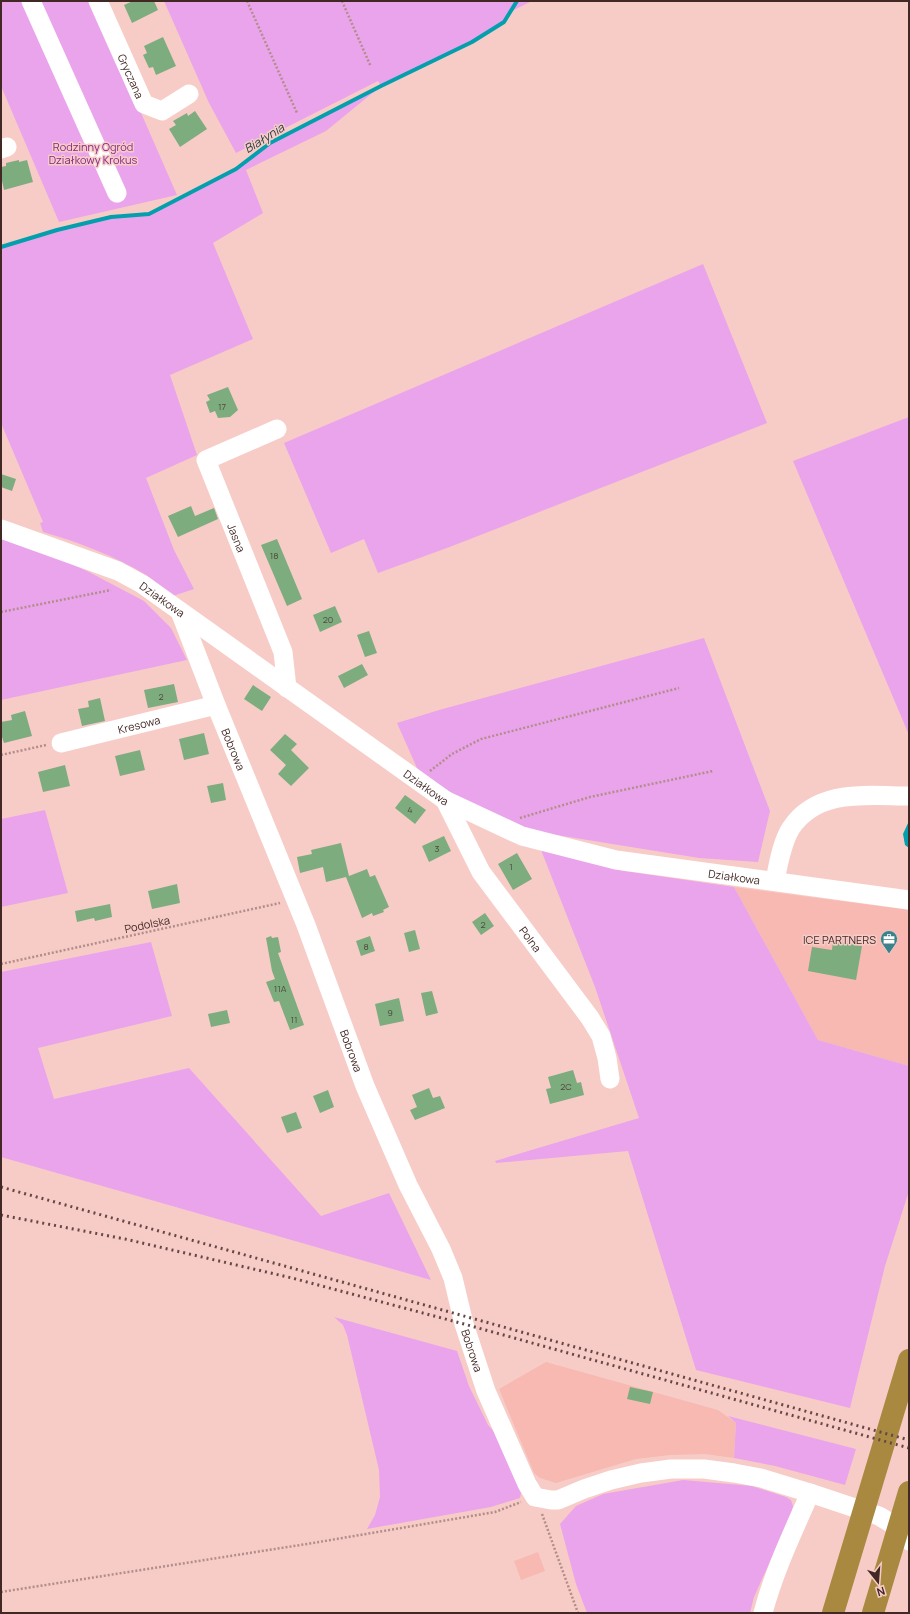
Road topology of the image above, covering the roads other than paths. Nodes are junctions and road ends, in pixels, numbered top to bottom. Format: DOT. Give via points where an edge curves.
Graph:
graph roads {
  1 [pos="31,1"];
  2 [pos="98,1"];
  3 [pos="188,94"];
  4 [pos="117,193"];
  5 [pos="277,429"];
  6 [pos="1,529"];
  7 [pos="182,614"];
  8 [pos="287,688"];
  9 [pos="216,706"];
  10 [pos="61,742"];
  11 [pos="909,796"];
  12 [pos="444,800"];
  13 [pos="775,881"];
  14 [pos="909,900"];
  15 [pos="610,1079"];
  16 [pos="907,1367"];
  17 [pos="810,1492"];
  18 [pos="909,1492"];
  19 [pos="900,1547"];
  20 [pos="763,1613"];
  21 [pos="833,1613"];
  22 [pos="873,1613"];
  1 -- 4 [label="street"];
  2 -- 3 [label="street, Gryczana" via="144,104 162,111"];
  5 -- 8 [label="street, Jasna" via="206,460 283,652"];
  6 -- 7 [label="street, Działkowa" via="118,571 142,584"];
  7 -- 8 [label="street, Działkowa"];
  7 -- 9 [label="street, Bobrowa"];
  8 -- 12 [label="street, Działkowa"];
  9 -- 10 [label="street, Kresowa"];
  9 -- 17 [label="street, Bobrowa" via="296,900 372,1104 453,1278 464,1324 486,1391 535,1493 558,1500 610,1480 671,1469 704,1469 734,1473"];
  11 -- 13 [label="street" via="847,796 825,801 804,814 790,829"];
  12 -- 13 [label="street, Działkowa" via="522,836 616,860"];
  12 -- 15 [label="street, Polna" via="481,872 601,1036"];
  13 -- 14 [label="street, Działkowa"];
  16 -- 21 [label="highway"];
  17 -- 19 [label="street" via="879,1516 894,1525"];
  17 -- 20 [label="street" via="775,1575"];
  18 -- 19 [label="highway"];
  19 -- 22 [label="highway"];
}
